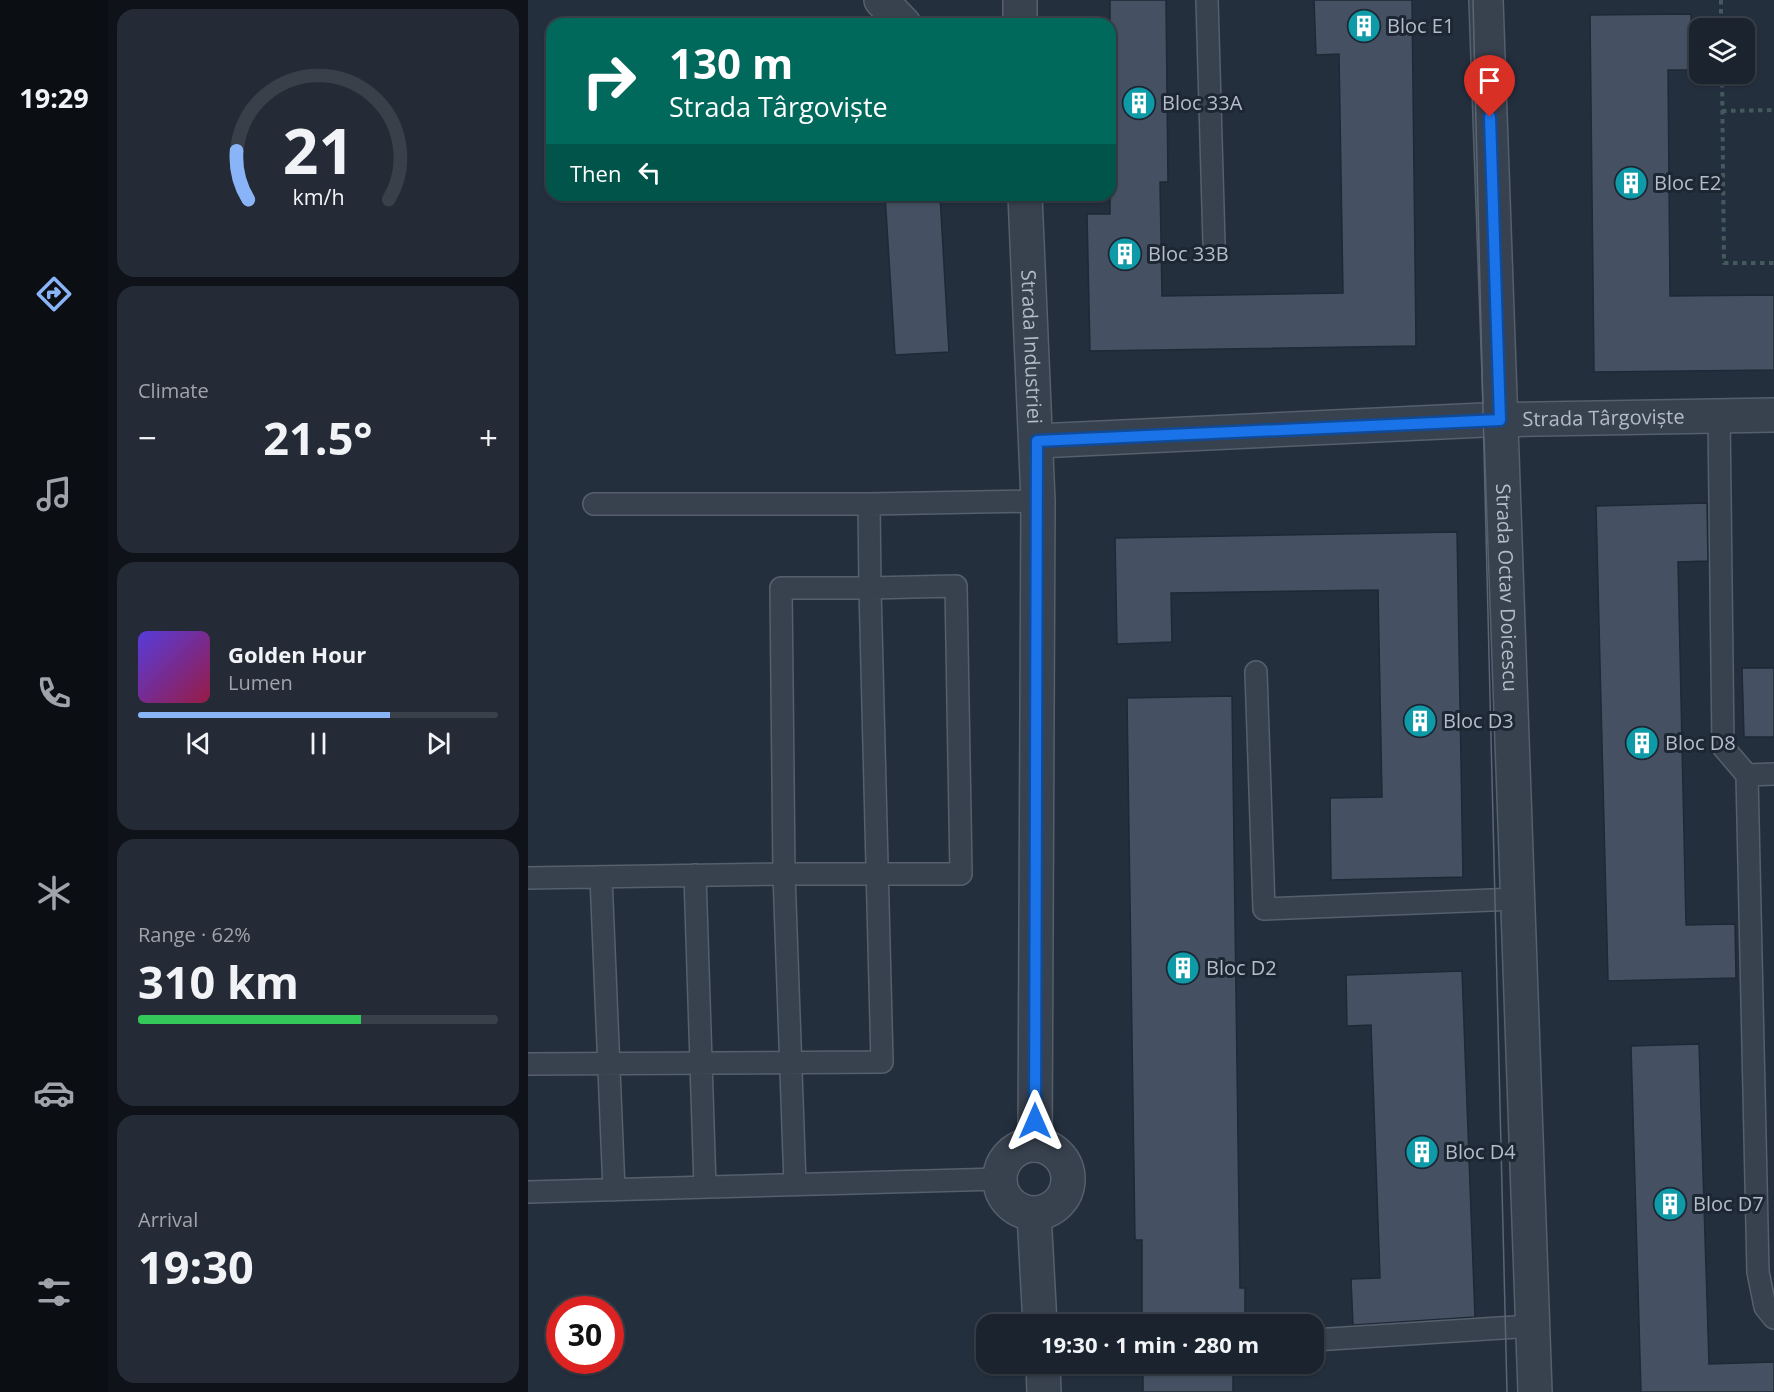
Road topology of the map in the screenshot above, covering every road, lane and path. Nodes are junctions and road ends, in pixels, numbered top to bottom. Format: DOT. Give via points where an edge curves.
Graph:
graph roads {
  1 [pos="881,0"];
  2 [pos="1020,0"];
  3 [pos="1207,0"];
  4 [pos="1486,0"];
  5 [pos="1721,0"];
  6 [pos="898,18"];
  7 [pos="1020,18"];
  8 [pos="1721,18"];
  9 [pos="1722,84"];
  10 [pos="1774,110"];
  11 [pos="1722,111"];
  12 [pos="1025,201"];
  13 [pos="1214,243"];
  14 [pos="1774,263"];
  15 [pos="1774,415"];
  16 [pos="1719,416"];
  17 [pos="1500,420"];
  18 [pos="1037,441"];
  19 [pos="1038,501"];
  20 [pos="594,504"];
  21 [pos="869,504"];
  22 [pos="870,588"];
  23 [pos="1256,672"];
  24 [pos="1774,774"];
  25 [pos="1747,775"];
  26 [pos="784,874"];
  27 [pos="877,874"];
  28 [pos="695,875"];
  29 [pos="601,877"];
  30 [pos="528,878"];
  31 [pos="1517,899"];
  32 [pos="791,1062"];
  33 [pos="609,1063"];
  34 [pos="701,1063"];
  35 [pos="528,1064"];
  36 [pos="1035,1145"];
  37 [pos="999,1179"];
  38 [pos="795,1184"];
  39 [pos="705,1187"];
  40 [pos="614,1190"];
  41 [pos="528,1192"];
  42 [pos="1034,1214"];
  43 [pos="1039,1314"];
  44 [pos="1774,1318"];
  45 [pos="1532,1326"];
  46 [pos="1324,1339"];
  47 [pos="1043,1374"];
  48 [pos="1044,1392"];
  49 [pos="1535,1392"];
  1 -- 6 [label="street"];
  2 -- 7 [label="street"];
  3 -- 13 [label="lane"];
  4 -- 17 [label="street, Strada Octav Doicescu"];
  5 -- 8 [label="path"];
  9 -- 11 [label="path"];
  10 -- 11 [label="path"];
  11 -- 14 [label="path" via="1724,263"];
  12 -- 18 [label="street, Strada Industriei"];
  15 -- 16 [label="street, Strada Târgoviște"];
  16 -- 17 [label="street, Strada Târgoviște"];
  16 -- 25 [label="lane" via="1723,747"];
  17 -- 18 [label="street, Strada Târgoviște"];
  17 -- 31 [label="street, Strada Octav Doicescu"];
  18 -- 19 [label="street, Strada Industriei"];
  19 -- 21 [label="lane"];
  19 -- 36 [label="street, Strada Industriei"];
  20 -- 21 [label="lane"];
  21 -- 22 [label="lane"];
  22 -- 26 [label="lane" via="781,588"];
  22 -- 27 [label="lane"];
  22 -- 27 [label="lane" via="956,586 957,597 961,874"];
  23 -- 31 [label="lane" via="1264,909"];
  24 -- 25 [label="lane"];
  25 -- 44 [label="lane" via="1758,1272 1765,1308"];
  26 -- 27 [label="lane"];
  26 -- 28 [label="lane"];
  26 -- 32 [label="lane"];
  27 -- 32 [label="lane" via="882,1062"];
  28 -- 29 [label="lane"];
  28 -- 34 [label="lane"];
  29 -- 30 [label="lane"];
  29 -- 33 [label="lane"];
  31 -- 45 [label="street, Strada Octav Doicescu"];
  32 -- 34 [label="lane"];
  32 -- 38 [label="lane"];
  33 -- 34 [label="lane"];
  33 -- 35 [label="lane"];
  33 -- 40 [label="lane"];
  34 -- 39 [label="lane"];
  36 -- 37 [label="street" via="1010,1154"];
  36 -- 42 [label="street" via="1059,1155 1069,1180 1058,1204 1047,1212"];
  37 -- 38 [label="lane"];
  37 -- 42 [label="street" via="1010,1203 1020,1211"];
  38 -- 39 [label="lane"];
  39 -- 40 [label="lane"];
  40 -- 41 [label="lane"];
  42 -- 43 [label="street"];
  45 -- 46 [label="lane"];
  45 -- 49 [label="street, Strada Octav Doicescu"];
  47 -- 48 [label="street"];
}
